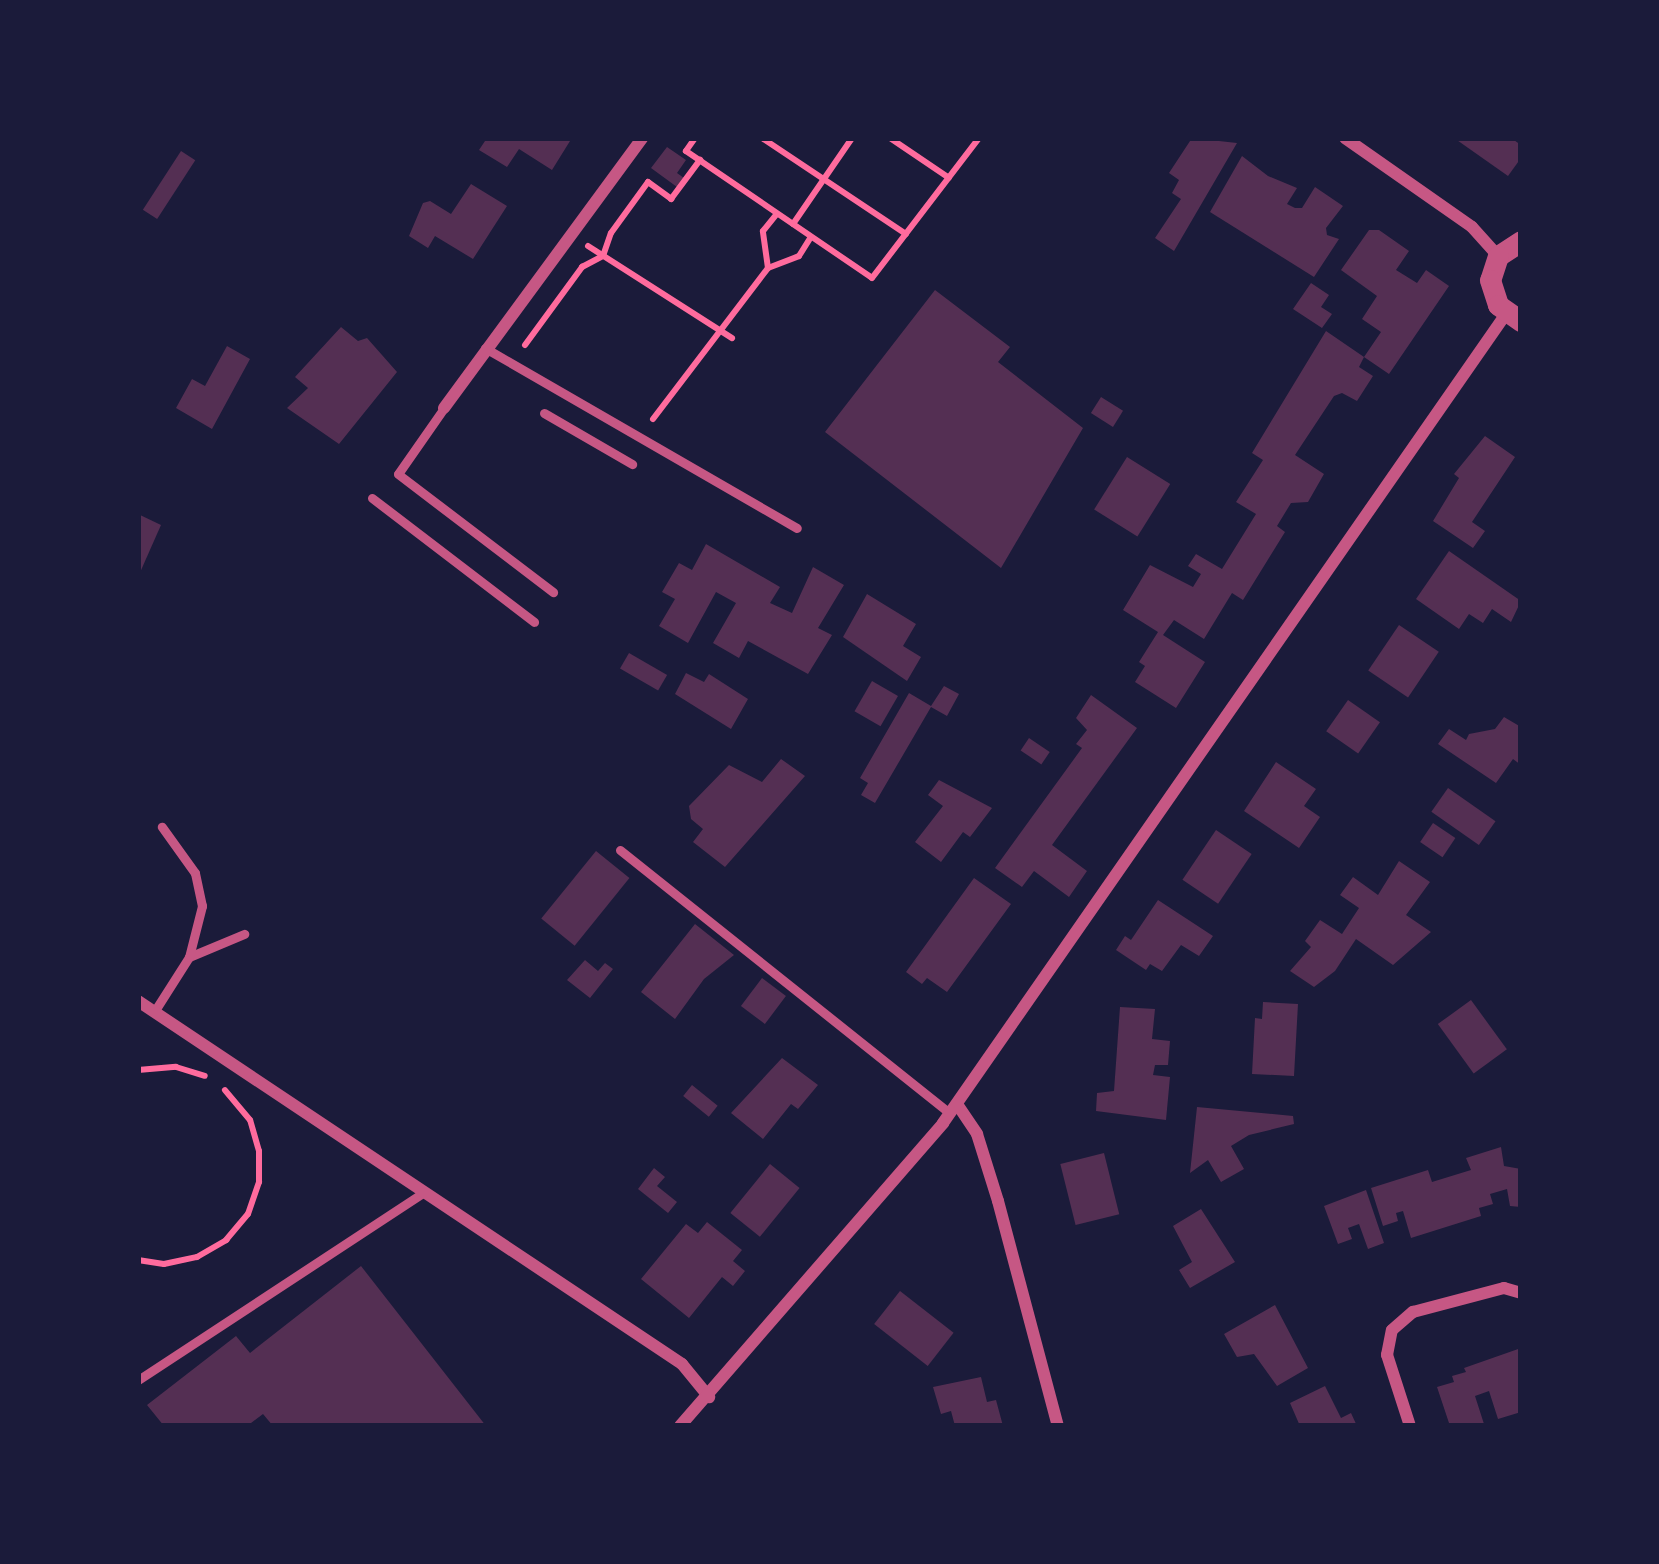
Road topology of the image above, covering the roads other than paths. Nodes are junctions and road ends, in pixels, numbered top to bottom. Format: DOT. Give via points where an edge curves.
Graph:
graph roads {
  1 [pos="642,138"];
  2 [pos="1345,138"];
  3 [pos="1521,241"];
  4 [pos="1498,256"];
  5 [pos="1514,318"];
  6 [pos="485,348"];
  7 [pos="444,408"];
  8 [pos="544,412"];
  9 [pos="632,464"];
  10 [pos="371,498"];
  11 [pos="797,528"];
  12 [pos="553,592"];
  13 [pos="534,622"];
  14 [pos="162,826"];
  15 [pos="620,850"];
  16 [pos="244,934"];
  17 [pos="189,957"];
  18 [pos="138,1001"];
  19 [pos="154,1012"];
  20 [pos="953,1108"];
  21 [pos="424,1192"];
  22 [pos="1521,1294"];
  23 [pos="138,1380"];
  24 [pos="709,1397"];
  25 [pos="680,1426"];
  26 [pos="1058,1426"];
  27 [pos="1410,1426"];
  1 -- 6 [label="street"];
  2 -- 4 [label="street" via="1472,227"];
  3 -- 4 [label="street"];
  4 -- 5 [label="street" via="1490,280"];
  5 -- 20 [label="street"];
  6 -- 7 [label="street"];
  6 -- 11 [label="lane"];
  7 -- 12 [label="lane" via="398,474"];
  8 -- 9 [label="lane"];
  10 -- 13 [label="lane"];
  14 -- 17 [label="lane" via="195,873 202,906"];
  15 -- 20 [label="lane"];
  16 -- 17 [label="lane"];
  17 -- 19 [label="lane"];
  18 -- 19 [label="street"];
  19 -- 21 [label="street"];
  20 -- 24 [label="street"];
  20 -- 26 [label="street" via="977,1134 992,1178"];
  21 -- 23 [label="lane"];
  21 -- 24 [label="street" via="682,1364"];
  22 -- 27 [label="street" via="1504,1288 1413,1312 1392,1330 1387,1354"];
  24 -- 25 [label="street"];
}
